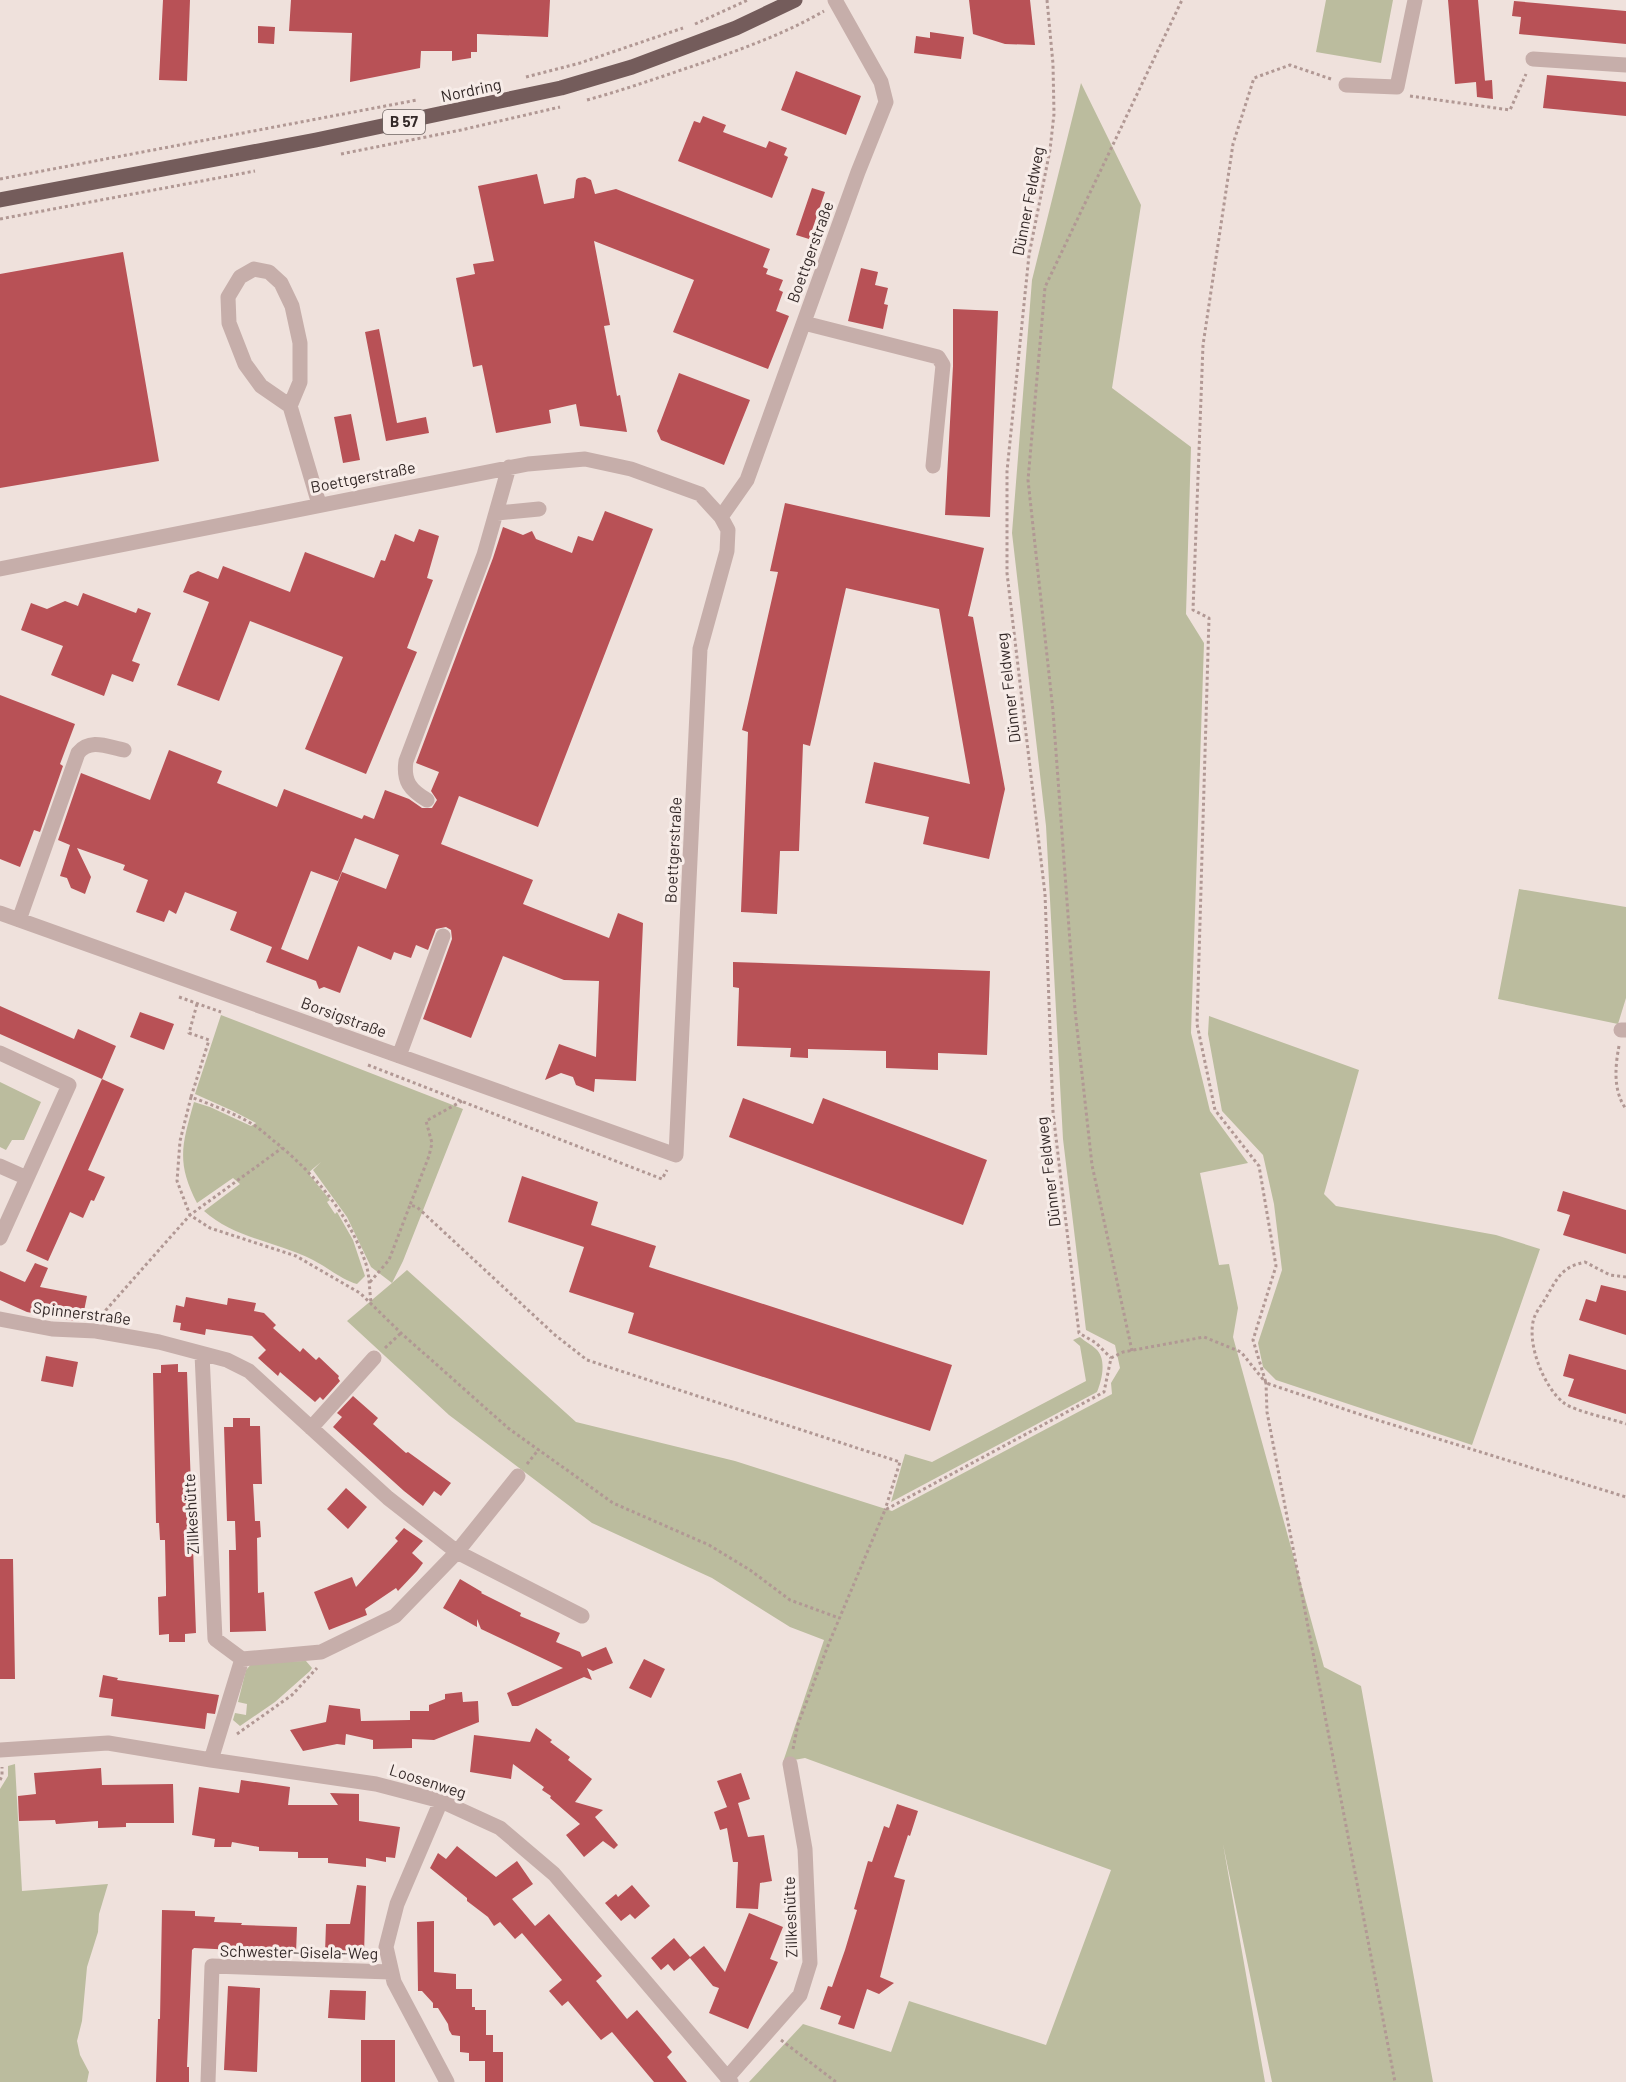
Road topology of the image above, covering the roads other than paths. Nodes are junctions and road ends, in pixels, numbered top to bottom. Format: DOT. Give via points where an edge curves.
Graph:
graph roads {
  1 [pos="795,0"];
  2 [pos="834,0"];
  3 [pos="1415,0"];
  4 [pos="1533,59"];
  5 [pos="1626,65"];
  6 [pos="1346,85"];
  7 [pos="0,200"];
  8 [pos="804,323"];
  9 [pos="290,406"];
  10 [pos="933,466"];
  11 [pos="508,467"];
  12 [pos="319,504"];
  13 [pos="539,509"];
  14 [pos="497,513"];
  15 [pos="721,517"];
  16 [pos="0,569"];
  17 [pos="124,750"];
  18 [pos="427,800"];
  19 [pos="0,913"];
  20 [pos="19,920"];
  21 [pos="443,936"];
  22 [pos="0,1053"];
  23 [pos="399,1056"];
  24 [pos="675,1155"];
  25 [pos="0,1166"];
  26 [pos="27,1178"];
  27 [pos="0,1238"];
  28 [pos="0,1319"];
  29 [pos="202,1354"];
  30 [pos="374,1358"];
  31 [pos="311,1428"];
  32 [pos="518,1476"];
  33 [pos="457,1552"];
  34 [pos="582,1616"];
  35 [pos="242,1659"];
  36 [pos="0,1750"];
  37 [pos="213,1754"];
  38 [pos="790,1764"];
  39 [pos="441,1801"];
  40 [pos="391,1972"];
  41 [pos="729,2080"];
  42 [pos="208,2082"];
  43 [pos="447,2082"];
  1 -- 7 [label="main road, Nordring / B 57" via="736,28 632,68 561,88 316,140"];
  2 -- 8 [label="street, Boettgerstraße" via="881,82 886,102"];
  3 -- 6 [label="street" via="1397,87"];
  4 -- 5 [label="street"];
  8 -- 10 [label="street" via="938,357 943,365"];
  8 -- 15 [label="street, Boettgerstraße" via="747,480"];
  9 -- 9 [label="street" via="300,382 300,344 292,306 281,283 269,272 254,269 240,277 228,297 229,323 244,364 261,387"];
  9 -- 12 [label="street"];
  11 -- 12 [label="street, Boettgerstraße"];
  11 -- 14 [label="street"];
  11 -- 15 [label="street, Boettgerstraße" via="585,459 632,469 700,494"];
  12 -- 16 [label="street, Boettgerstraße"];
  13 -- 14 [label="street"];
  14 -- 18 [label="street" via="406,761 406,782"];
  15 -- 24 [label="street, Boettgerstraße" via="728,530 728,550 700,649"];
  17 -- 20 [label="street" via="93,743 78,753"];
  19 -- 20 [label="street, Borsigstraße"];
  20 -- 23 [label="street, Borsigstraße"];
  21 -- 23 [label="street"];
  22 -- 26 [label="street" via="69,1085"];
  23 -- 24 [label="street, Borsigstraße"];
  25 -- 26 [label="street"];
  26 -- 27 [label="street"];
  28 -- 29 [label="street, Spinnerstraße" via="52,1329 96,1331"];
  29 -- 31 [label="street" via="249,1371"];
  29 -- 35 [label="street, Zillkeshütte" via="215,1639"];
  30 -- 31 [label="street"];
  31 -- 33 [label="street" via="388,1498"];
  32 -- 33 [label="street"];
  33 -- 34 [label="street"];
  33 -- 35 [label="street" via="395,1616 321,1652"];
  35 -- 37 [label="street"];
  36 -- 37 [label="street, Loosenweg" via="108,1743"];
  37 -- 39 [label="street, Loosenweg" via="376,1784"];
  38 -- 41 [label="street, Zillkeshütte" via="805,1850 810,1963 800,1995"];
  39 -- 40 [label="street" via="397,1904 386,1947"];
  39 -- 41 [label="street, Loosenweg" via="500,1828 554,1874"];
  40 -- 42 [label="street, Schwester-Gisela-Weg" via="212,1966"];
  40 -- 43 [label="street"];
}
